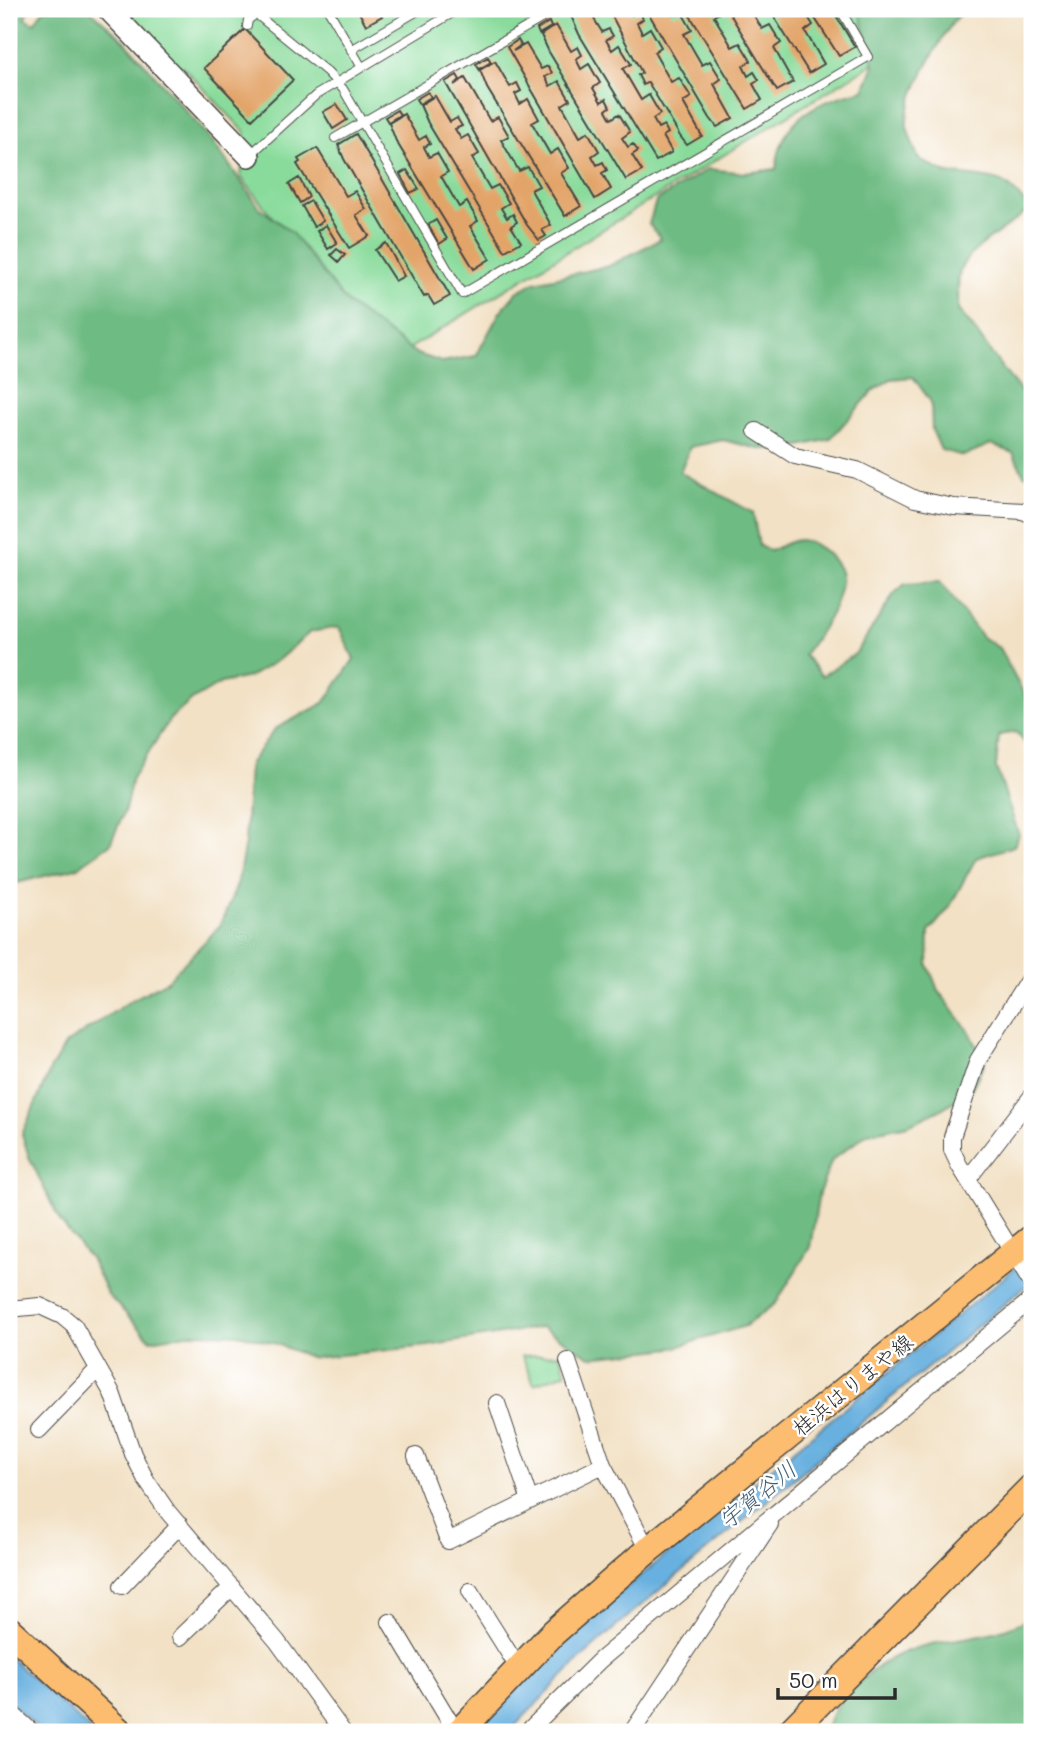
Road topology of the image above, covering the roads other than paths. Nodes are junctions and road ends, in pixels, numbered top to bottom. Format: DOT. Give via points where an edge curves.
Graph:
graph roads {
  1 [pos="108,9"];
  2 [pos="328,9"];
  3 [pos="421,9"];
  4 [pos="458,9"];
  5 [pos="558,9"];
  6 [pos="840,9"];
  7 [pos="247,26"];
  8 [pos="351,50"];
  9 [pos="361,66"];
  10 [pos="337,82"];
  11 [pos="363,122"];
  12 [pos="335,138"];
  13 [pos="249,156"];
  14 [pos="756,431"];
  15 [pos="1032,515"];
  16 [pos="1032,974"];
  17 [pos="1032,1096"];
  18 [pos="968,1179"];
  19 [pos="1021,1252"];
  20 [pos="1032,1283"];
  21 [pos="1032,1299"];
  22 [pos="9,1309"];
  23 [pos="568,1361"];
  24 [pos="97,1370"];
  25 [pos="497,1403"];
  26 [pos="39,1430"];
  27 [pos="416,1456"];
  28 [pos="603,1465"];
  29 [pos="1032,1487"];
  30 [pos="530,1501"];
  31 [pos="781,1507"];
  32 [pos="180,1525"];
  33 [pos="648,1550"];
  34 [pos="122,1586"];
  35 [pos="232,1587"];
  36 [pos="470,1591"];
  37 [pos="390,1622"];
  38 [pos="9,1630"];
  39 [pos="180,1637"];
  40 [pos="519,1669"];
  41 [pos="9,1711"];
  42 [pos="32,1732"];
  43 [pos="120,1732"];
  44 [pos="343,1732"];
  45 [pos="458,1732"];
  46 [pos="527,1732"];
  47 [pos="632,1732"];
  48 [pos="790,1732"];
  1 -- 13 [label="street"];
  2 -- 8 [label="lane"];
  3 -- 8 [label="lane"];
  4 -- 9 [label="lane"];
  5 -- 11 [label="lane"];
  6 -- 11 [label="lane" via="868,57 462,294"];
  7 -- 10 [label="lane" via="256,14"];
  8 -- 9 [label="lane"];
  9 -- 10 [label="lane"];
  10 -- 11 [label="lane"];
  10 -- 13 [label="lane" via="316,95"];
  11 -- 12 [label="lane"];
  14 -- 15 [label="street" via="795,456 857,470 915,499"];
  16 -- 18 [label="street" via="978,1060 961,1105 953,1150"];
  17 -- 18 [label="street"];
  18 -- 19 [label="street"];
  19 -- 20 [label="street"];
  19 -- 33 [label="main road, 桂浜はりまや線"];
  21 -- 31 [label="street"];
  22 -- 24 [label="street" via="40,1306 62,1316 74,1326"];
  23 -- 28 [label="street"];
  24 -- 26 [label="street"];
  24 -- 32 [label="street" via="112,1393 146,1480"];
  25 -- 30 [label="street"];
  27 -- 30 [label="street" via="448,1541"];
  28 -- 30 [label="street"];
  28 -- 33 [label="street"];
  29 -- 48 [label="main road"];
  31 -- 46 [label="street" via="600,1660"];
  31 -- 47 [label="street"];
  32 -- 34 [label="street"];
  32 -- 35 [label="street"];
  33 -- 40 [label="main road, 桂浜はりまや線"];
  35 -- 39 [label="street"];
  35 -- 44 [label="street"];
  36 -- 40 [label="street"];
  37 -- 45 [label="street"];
  38 -- 43 [label="main road"];
  40 -- 45 [label="main road, 桂浜はりまや線"];
  41 -- 42 [label="street"];
}
